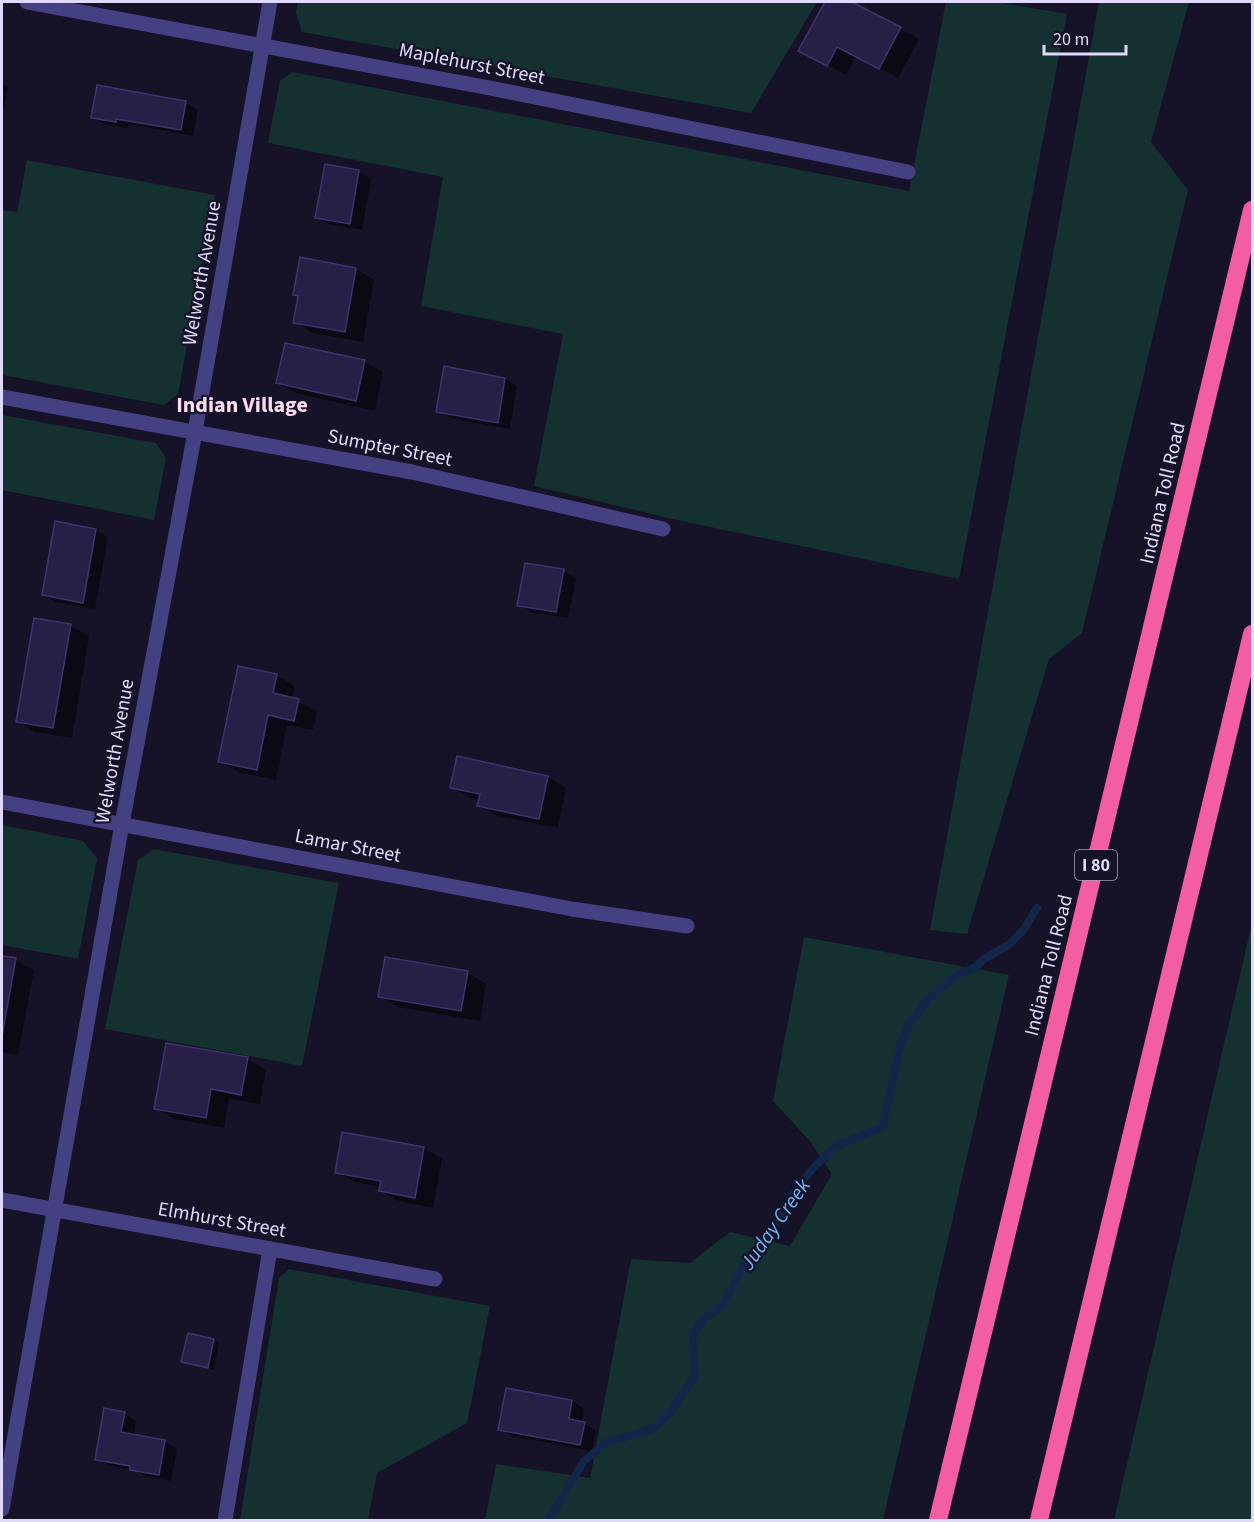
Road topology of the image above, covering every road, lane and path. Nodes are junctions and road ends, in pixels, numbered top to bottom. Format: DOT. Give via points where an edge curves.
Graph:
graph roads {
  1 [pos="27,2"];
  2 [pos="270,2"];
  3 [pos="262,46"];
  4 [pos="908,172"];
  5 [pos="1252,210"];
  6 [pos="2,397"];
  7 [pos="195,432"];
  8 [pos="663,529"];
  9 [pos="1252,634"];
  10 [pos="2,802"];
  11 [pos="122,824"];
  12 [pos="687,926"];
  13 [pos="2,1200"];
  14 [pos="56,1210"];
  15 [pos="270,1249"];
  16 [pos="435,1279"];
  17 [pos="2,1509"];
  18 [pos="225,1521"];
  19 [pos="938,1521"];
  20 [pos="1039,1521"];
  1 -- 3 [label="street, Maplehurst Street"];
  2 -- 3 [label="street, Welworth Avenue"];
  3 -- 4 [label="street, Maplehurst Street"];
  3 -- 7 [label="street, Welworth Avenue"];
  5 -- 19 [label="highway, Indiana Toll Road / I 80"];
  6 -- 7 [label="street, Sumpter Street"];
  7 -- 8 [label="street, Sumpter Street" via="412,472"];
  7 -- 11 [label="street, Welworth Avenue"];
  9 -- 20 [label="highway"];
  10 -- 11 [label="street, Lamar Street"];
  11 -- 12 [label="street, Lamar Street" via="572,909"];
  11 -- 14 [label="street, Welworth Avenue"];
  13 -- 14 [label="street, Elmhurst Street"];
  14 -- 15 [label="street, Elmhurst Street"];
  14 -- 17 [label="street, Welworth Avenue"];
  15 -- 16 [label="street, Elmhurst Street"];
  15 -- 18 [label="street"];
}
